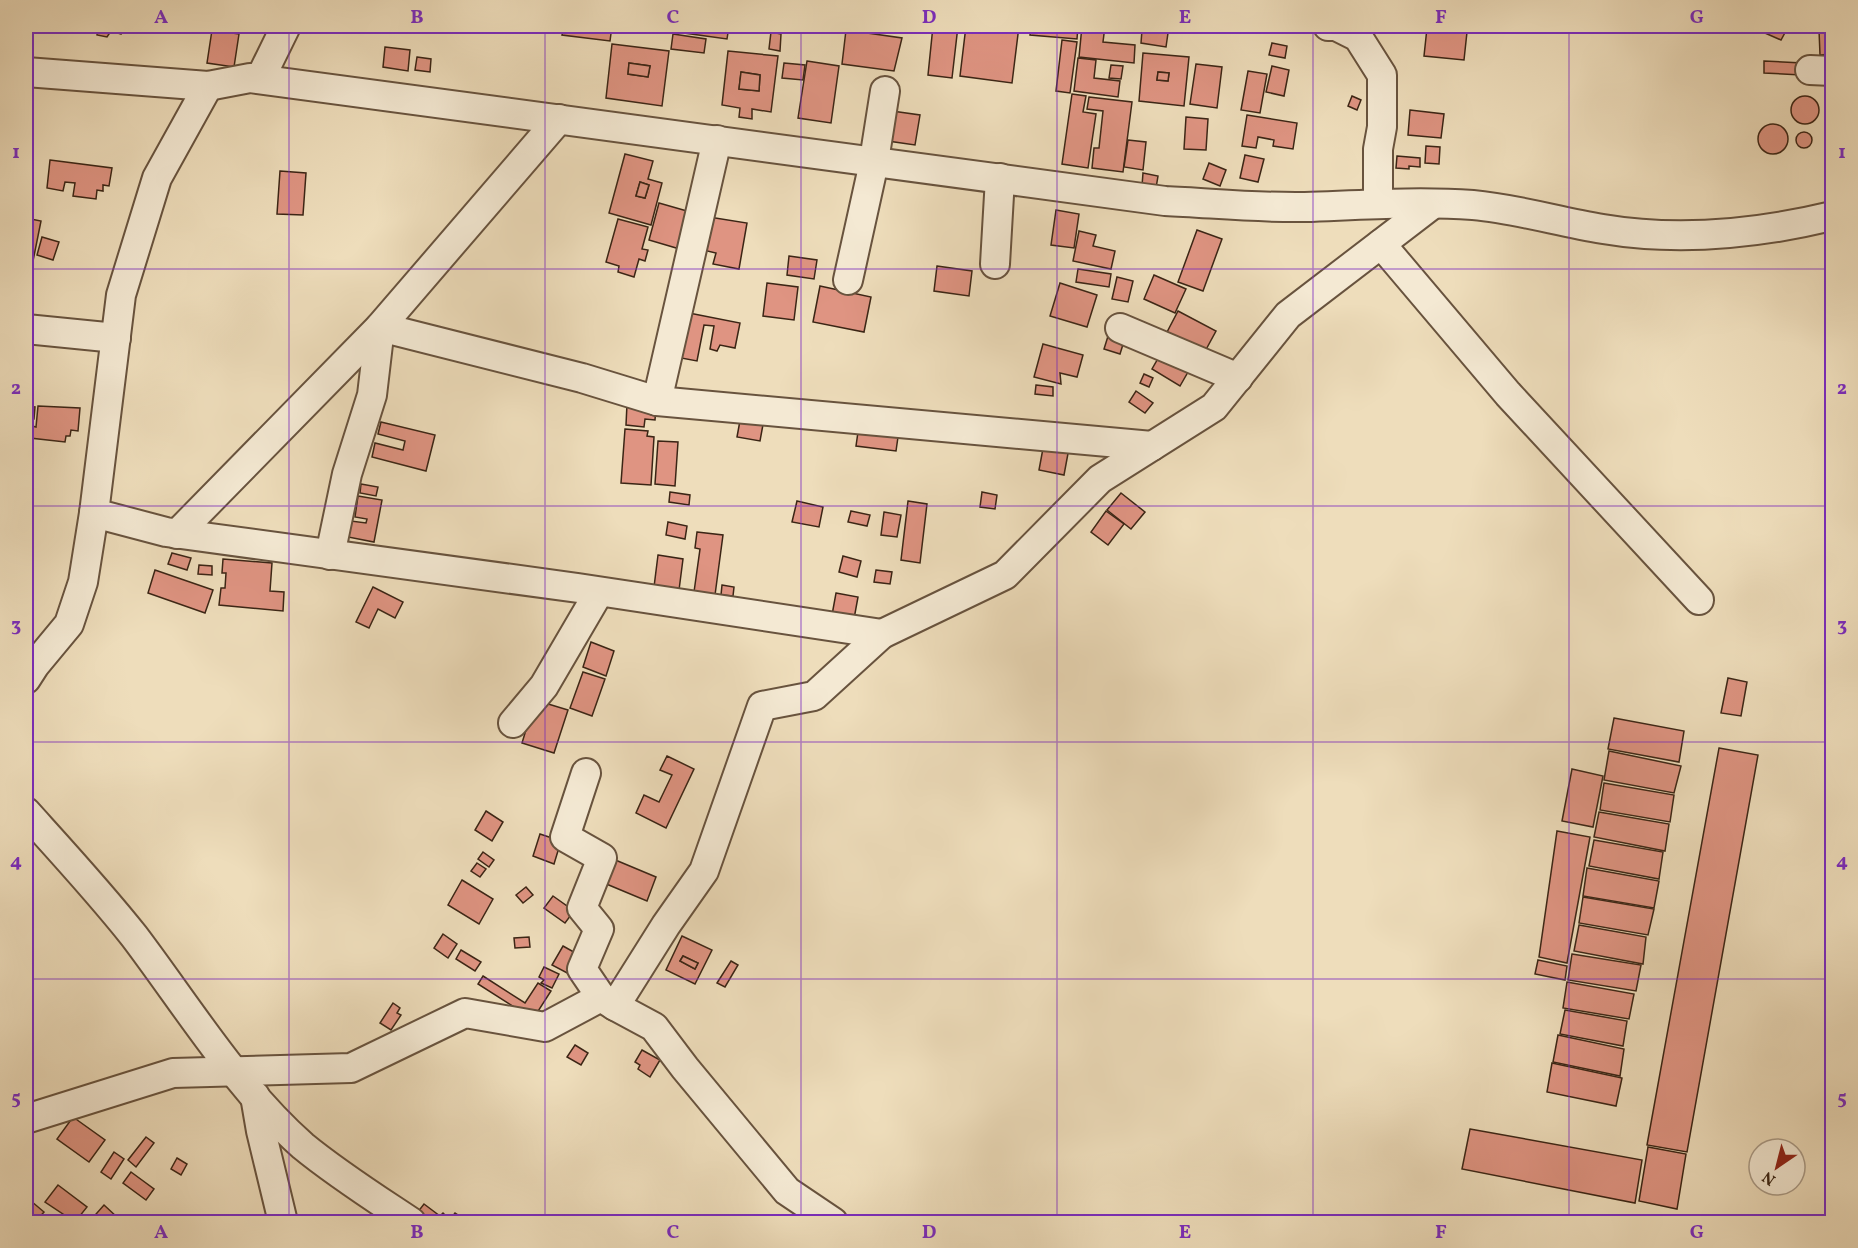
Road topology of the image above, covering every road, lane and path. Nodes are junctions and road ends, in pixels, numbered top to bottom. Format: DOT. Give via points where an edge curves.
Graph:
graph roads {
  1 [pos="286,26"];
  2 [pos="1344,28"];
  3 [pos="26,72"];
  4 [pos="260,79"];
  5 [pos="208,86"];
  6 [pos="885,91"];
  7 [pos="559,119"];
  8 [pos="717,140"];
  9 [pos="873,161"];
  10 [pos="1000,178"];
  11 [pos="1378,203"];
  12 [pos="1433,204"];
  13 [pos="1833,216"];
  14 [pos="1381,244"];
  15 [pos="994,264"];
  16 [pos="848,280"];
  17 [pos="380,327"];
  18 [pos="1120,328"];
  19 [pos="26,329"];
  20 [pos="116,338"];
  21 [pos="1238,378"];
  22 [pos="657,401"];
  23 [pos="1152,446"];
  24 [pos="94,513"];
  25 [pos="177,534"];
  26 [pos="330,555"];
  27 [pos="599,592"];
  28 [pos="1699,600"];
  29 [pos="882,634"];
  30 [pos="26,679"];
  31 [pos="513,723"];
  32 [pos="586,773"];
  33 [pos="26,812"];
  34 [pos="608,1002"];
  35 [pos="233,1071"];
  36 [pos="255,1096"];
  37 [pos="26,1119"];
  38 [pos="283,1222"];
  39 [pos="411,1222"];
  40 [pos="833,1222"];
  1 -- 4 [label="street"];
  2 -- 11 [label="street" via="1358,37 1382,75"];
  3 -- 5 [label="street"];
  4 -- 5 [label="street"];
  4 -- 7 [label="street"];
  5 -- 20 [label="street" via="157,178 121,295"];
  6 -- 9 [label="street"];
  7 -- 8 [label="street"];
  7 -- 17 [label="street"];
  8 -- 9 [label="street"];
  8 -- 22 [label="street"];
  9 -- 10 [label="street"];
  9 -- 16 [label="street"];
  10 -- 11 [label="street" via="1165,201 1303,207"];
  10 -- 15 [label="street"];
  11 -- 12 [label="street"];
  12 -- 13 [label="street" via="1506,208 1603,229 1652,235 1760,231"];
  12 -- 14 [label="street"];
  14 -- 21 [label="street" via="1288,315"];
  14 -- 28 [label="street" via="1508,394"];
  17 -- 22 [label="street"];
  17 -- 25 [label="street"];
  17 -- 26 [label="street" via="372,395 347,474"];
  18 -- 21 [label="street"];
  19 -- 20 [label="street"];
  20 -- 24 [label="street"];
  21 -- 23 [label="street" via="1214,407"];
  22 -- 23 [label="street"];
  23 -- 29 [label="street" via="1100,479 1005,575"];
  24 -- 25 [label="street"];
  24 -- 30 [label="street" via="83,582 69,624"];
  25 -- 26 [label="street"];
  26 -- 27 [label="street"];
  27 -- 29 [label="street"];
  27 -- 31 [label="street" via="544,686"];
  29 -- 34 [label="street" via="814,696 762,706 704,871"];
  32 -- 34 [label="street" via="565,837 602,858 582,908 599,929 582,969"];
  33 -- 35 [label="street" via="98,891"];
  34 -- 35 [label="street" via="545,1027 465,1013 351,1068"];
  34 -- 40 [label="street" via="654,1027 786,1191"];
  35 -- 36 [label="street"];
  35 -- 37 [label="street" via="172,1073"];
  36 -- 38 [label="street"];
  36 -- 39 [label="street" via="303,1145"];
}
